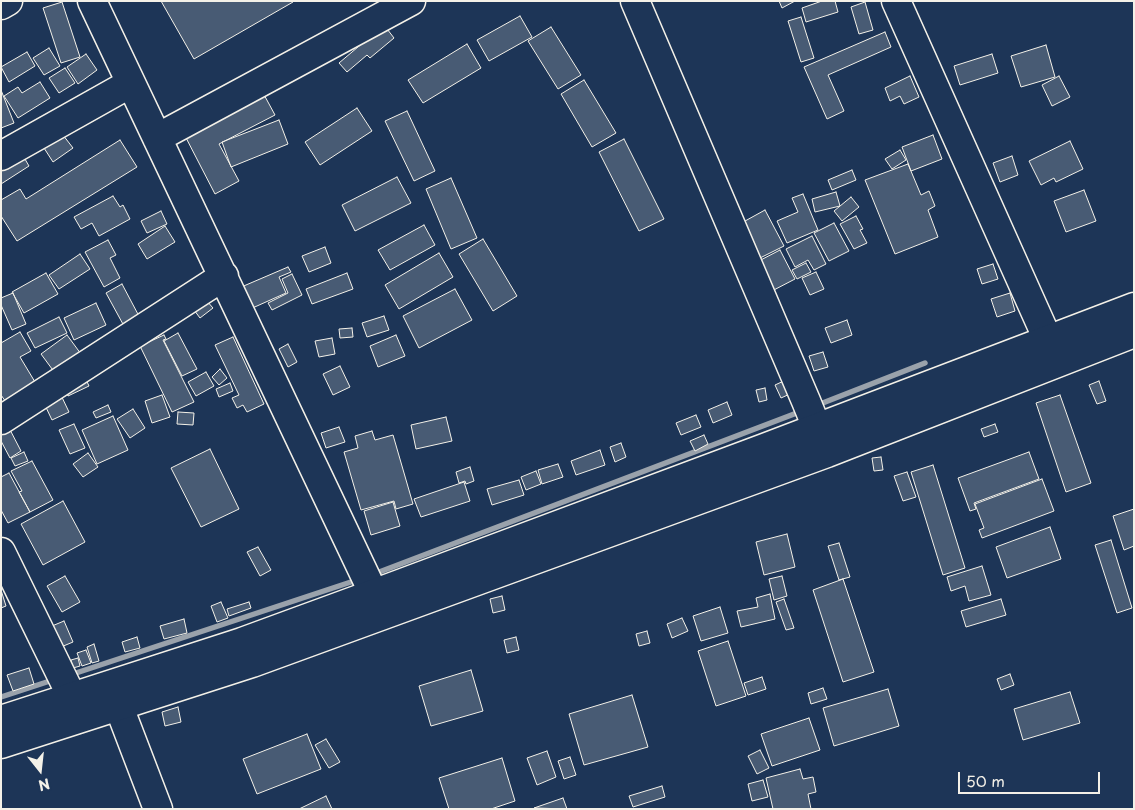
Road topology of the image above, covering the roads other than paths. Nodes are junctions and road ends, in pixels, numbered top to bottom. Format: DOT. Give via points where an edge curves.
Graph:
graph roads {
  1 [pos="8,1"];
  2 [pos="92,1"];
  3 [pos="411,1"];
  4 [pos="635,1"];
  5 [pos="896,1"];
  6 [pos="1,5"];
  7 [pos="131,83"];
  8 [pos="157,138"];
  9 [pos="1,156"];
  10 [pos="224,276"];
  11 [pos="1134,307"];
  12 [pos="1134,334"];
  13 [pos="1053,351"];
  14 [pos="812,415"];
  15 [pos="1,420"];
  16 [pos="827,454"];
  17 [pos="1,552"];
  18 [pos="371,591"];
  19 [pos="67,687"];
  20 [pos="119,707"];
  21 [pos="1,720"];
  22 [pos="1,744"];
  23 [pos="158,809"];
  1 -- 6 [label="street"];
  2 -- 7 [label="street"];
  3 -- 8 [label="street"];
  4 -- 14 [label="street"];
  5 -- 13 [label="street"];
  7 -- 8 [label="street"];
  7 -- 9 [label="street"];
  8 -- 10 [label="street"];
  10 -- 15 [label="street"];
  10 -- 18 [label="street"];
  11 -- 13 [label="street"];
  12 -- 13 [label="street"];
  13 -- 14 [label="street"];
  13 -- 16 [label="street"];
  14 -- 16 [label="street"];
  14 -- 18 [label="street"];
  16 -- 18 [label="street"];
  17 -- 19 [label="street"];
  18 -- 19 [label="street" via="242,642"];
  18 -- 20 [label="street" via="252,663"];
  19 -- 21 [label="street"];
  20 -- 22 [label="street"];
  20 -- 23 [label="street"];
}
